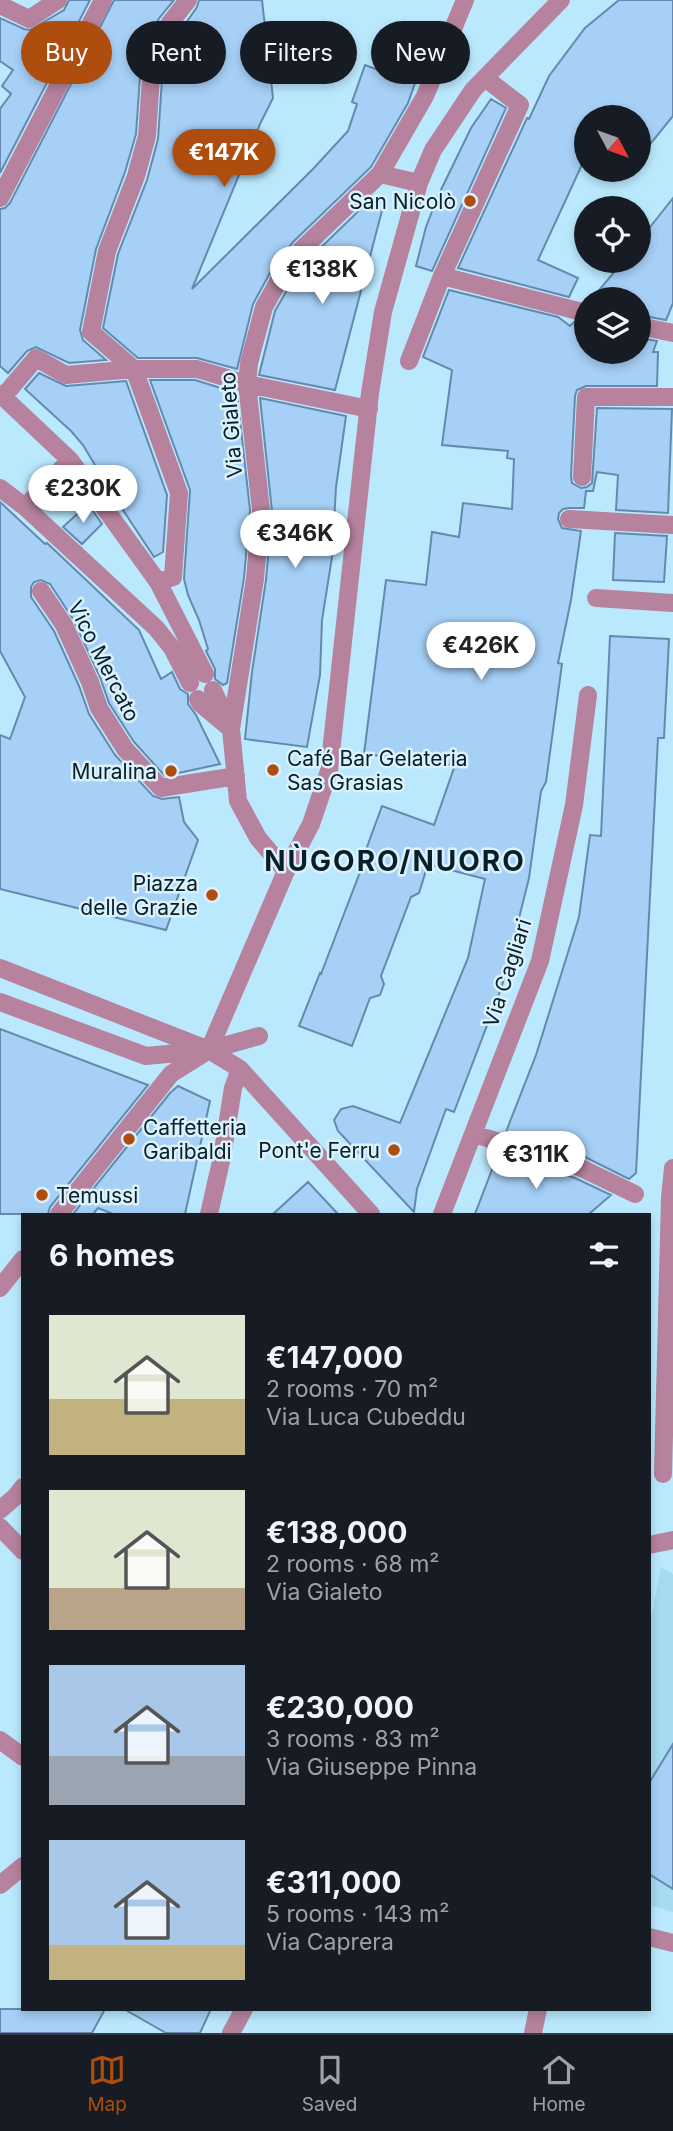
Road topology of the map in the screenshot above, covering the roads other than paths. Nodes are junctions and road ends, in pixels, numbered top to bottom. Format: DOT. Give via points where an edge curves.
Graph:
graph roads {
  1 [pos="58,0"];
  2 [pos="103,0"];
  3 [pos="188,0"];
  4 [pos="464,0"];
  5 [pos="561,0"];
  6 [pos="0,5"];
  7 [pos="485,78"];
  8 [pos="380,174"];
  9 [pos="419,183"];
  10 [pos="0,198"];
  11 [pos="442,276"];
  12 [pos="574,310"];
  13 [pos="651,328"];
  14 [pos="673,333"];
  15 [pos="409,360"];
  16 [pos="134,369"];
  17 [pos="247,384"];
  18 [pos="1,396"];
  19 [pos="673,397"];
  20 [pos="369,409"];
  21 [pos="70,460"];
  22 [pos="582,477"];
  23 [pos="0,488"];
  24 [pos="25,507"];
  25 [pos="569,519"];
  26 [pos="673,525"];
  27 [pos="158,582"];
  28 [pos="41,591"];
  29 [pos="596,598"];
  30 [pos="673,603"];
  31 [pos="201,687"];
  32 [pos="588,695"];
  33 [pos="231,729"];
  34 [pos="236,776"];
  35 [pos="286,871"];
  36 [pos="0,968"];
  37 [pos="0,1002"];
  38 [pos="259,1036"];
  39 [pos="209,1050"];
  40 [pos="240,1069"];
  41 [pos="474,1134"];
  42 [pos="673,1168"];
  43 [pos="635,1194"];
  44 [pos="59,1213"];
  45 [pos="209,1213"];
  46 [pos="370,1213"];
  47 [pos="442,1213"];
  48 [pos="21,1262"];
  49 [pos="0,1288"];
  50 [pos="662,1478"];
  51 [pos="21,1490"];
  52 [pos="0,1510"];
  53 [pos="0,1527"];
  54 [pos="673,1540"];
  55 [pos="651,1545"];
  56 [pos="21,1549"];
  57 [pos="0,1740"];
  58 [pos="21,1756"];
  59 [pos="21,1868"];
  60 [pos="0,1885"];
  61 [pos="651,1938"];
  62 [pos="673,1943"];
  63 [pos="243,2011"];
  64 [pos="538,2011"];
  65 [pos="231,2033"];
  66 [pos="533,2033"];
  1 -- 6 [label="street" via="29,19"];
  2 -- 10 [label="street"];
  3 -- 16 [label="street" via="157,44 147,136 107,251 91,332"];
  4 -- 8 [label="street, Via Gialeto" via="425,96"];
  5 -- 7 [label="street"];
  7 -- 9 [label="street" via="452,118"];
  7 -- 11 [label="street" via="520,105"];
  8 -- 9 [label="street"];
  8 -- 17 [label="street, Via Gialeto" via="301,250 281,277 264,307"];
  9 -- 20 [label="street" via="383,312"];
  11 -- 12 [label="street"];
  11 -- 15 [label="street"];
  13 -- 14 [label="street"];
  16 -- 17 [label="street" via="197,369"];
  16 -- 18 [label="street" via="66,375 36,358"];
  16 -- 27 [label="street" via="179,494 173,577"];
  17 -- 20 [label="street"];
  17 -- 33 [label="street, Via Gialeto" via="261,510"];
  18 -- 21 [label="street"];
  19 -- 22 [label="street" via="586,397"];
  20 -- 35 [label="street" via="329,772 311,824"];
  21 -- 24 [label="street"];
  21 -- 27 [label="street"];
  23 -- 24 [label="street"];
  24 -- 31 [label="street" via="156,628"];
  25 -- 26 [label="street"];
  27 -- 31 [label="street"];
  28 -- 34 [label="street, Vico Mercato" via="64,625 99,709 125,749 162,788"];
  29 -- 30 [label="street"];
  31 -- 33 [label="street"];
  32 -- 41 [label="street, Via Cagliari" via="574,805 540,961"];
  33 -- 34 [label="street, Via Gialeto"];
  34 -- 35 [label="street, Via Gialeto" via="238,801 258,838"];
  35 -- 39 [label="street"];
  36 -- 39 [label="street"];
  37 -- 39 [label="street" via="146,1056"];
  38 -- 39 [label="street"];
  39 -- 40 [label="street"];
  39 -- 44 [label="street" via="171,1074"];
  40 -- 45 [label="street"];
  40 -- 46 [label="street"];
  41 -- 43 [label="street" via="579,1167"];
  41 -- 47 [label="street, Via Cagliari"];
  42 -- 50 [label="street"];
  48 -- 49 [label="street"];
  51 -- 52 [label="street"];
  53 -- 56 [label="street"];
  54 -- 55 [label="street"];
  57 -- 58 [label="street"];
  59 -- 60 [label="street"];
  61 -- 62 [label="street"];
  63 -- 65 [label="street"];
  64 -- 66 [label="street"];
}
